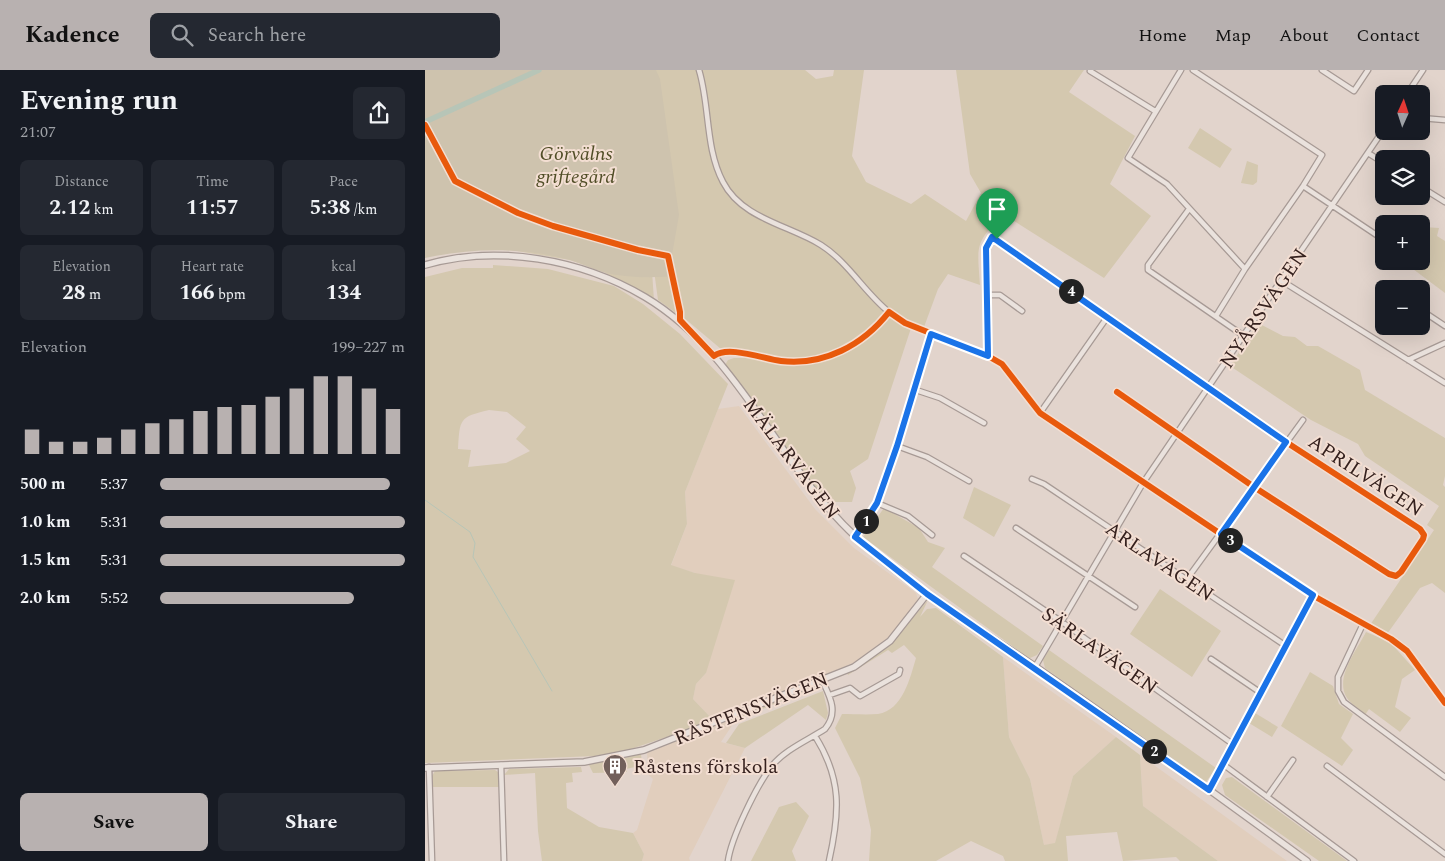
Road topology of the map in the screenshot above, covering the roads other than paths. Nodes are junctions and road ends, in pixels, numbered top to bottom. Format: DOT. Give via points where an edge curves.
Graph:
graph roads {
  1 [pos="699,70"];
  2 [pos="1181,70"];
  3 [pos="1193,70"];
  4 [pos="1322,70"];
  5 [pos="1368,70"];
  6 [pos="1423,70"];
  7 [pos="1090,71"];
  8 [pos="1413,85"];
  9 [pos="1155,111"];
  10 [pos="1430,119"];
  11 [pos="1445,120"];
  12 [pos="1377,140"];
  13 [pos="1368,153"];
  14 [pos="1375,157"];
  15 [pos="1303,186"];
  16 [pos="1430,193"];
  17 [pos="1445,202"];
  18 [pos="1331,205"];
  19 [pos="1189,208"];
  20 [pos="1375,234"];
  21 [pos="425,265"];
  22 [pos="1245,269"];
  23 [pos="1282,281"];
  24 [pos="986,294"];
  25 [pos="1022,311"];
  26 [pos="1107,316"];
  27 [pos="1216,316"];
  28 [pos="1430,316"];
  29 [pos="1445,326"];
  30 [pos="1244,336"];
  31 [pos="1445,343"];
  32 [pos="714,356"];
  33 [pos="988,356"];
  34 [pos="1408,360"];
  35 [pos="1445,383"];
  36 [pos="1210,387"];
  37 [pos="913,389"];
  38 [pos="1117,392"];
  39 [pos="1039,413"];
  40 [pos="1303,420"];
  41 [pos="984,423"];
  42 [pos="1178,433"];
  43 [pos="1286,442"];
  44 [pos="897,446"];
  45 [pos="1032,479"];
  46 [pos="969,481"];
  47 [pos="1143,483"];
  48 [pos="1254,487"];
  49 [pos="877,503"];
  50 [pos="1015,528"];
  51 [pos="1115,529"];
  52 [pos="1221,534"];
  53 [pos="933,535"];
  54 [pos="855,537"];
  55 [pos="964,556"];
  56 [pos="1087,576"];
  57 [pos="1187,579"];
  58 [pos="927,594"];
  59 [pos="1313,595"];
  60 [pos="1135,608"];
  61 [pos="1062,622"];
  62 [pos="1363,624"];
  63 [pos="1286,646"];
  64 [pos="1211,659"];
  65 [pos="1035,667"];
  66 [pos="900,670"];
  67 [pos="822,680"];
  68 [pos="1261,693"];
  69 [pos="830,695"];
  70 [pos="1445,703"];
  71 [pos="815,736"];
  72 [pos="1234,745"];
  73 [pos="1293,760"];
  74 [pos="501,765"];
  75 [pos="1223,765"];
  76 [pos="1327,766"];
  77 [pos="427,767"];
  78 [pos="1445,777"];
  79 [pos="1209,790"];
  80 [pos="1267,796"];
  81 [pos="1445,854"];
  82 [pos="432,861"];
  83 [pos="504,861"];
  84 [pos="728,861"];
  85 [pos="829,861"];
  86 [pos="1307,861"];
  87 [pos="1354,861"];
  1 -- 32 [label="street" via="716,162 733,197 742,206 825,247 889,312 860,342 823,358 784,361 725,351"];
  2 -- 9 [label="street"];
  3 -- 15 [label="street" via="1322,155"];
  4 -- 5 [label="street" via="1354,90"];
  6 -- 8 [label="street"];
  7 -- 9 [label="street"];
  9 -- 19 [label="street" via="1128,158 1167,184"];
  10 -- 11 [label="street"];
  12 -- 13 [label="street, NYÅRSVÄGEN"];
  13 -- 14 [label="street"];
  13 -- 18 [label="street, NYÅRSVÄGEN"];
  15 -- 18 [label="street"];
  15 -- 22 [label="street"];
  16 -- 17 [label="street"];
  18 -- 20 [label="street"];
  18 -- 23 [label="street, NYÅRSVÄGEN"];
  19 -- 22 [label="street"];
  19 -- 27 [label="street" via="1148,270"];
  21 -- 32 [label="street, MÄLARVÄGEN" via="450,259 505,256 541,260 603,276 623,284 680,320"];
  22 -- 27 [label="street"];
  23 -- 30 [label="street, NYÅRSVÄGEN"];
  23 -- 34 [label="street"];
  24 -- 25 [label="street" via="1000,295"];
  24 -- 26 [label="street, APRILVÄGEN" via="987,244 992,237"];
  24 -- 33 [label="street"];
  26 -- 36 [label="street, APRILVÄGEN"];
  26 -- 39 [label="street"];
  27 -- 30 [label="street"];
  28 -- 29 [label="street"];
  30 -- 36 [label="street, NYÅRSVÄGEN"];
  31 -- 34 [label="street"];
  32 -- 54 [label="street, MÄLARVÄGEN" via="809,486"];
  33 -- 37 [label="street" via="931,334"];
  33 -- 39 [label="street" via="1008,370"];
  34 -- 35 [label="street"];
  36 -- 42 [label="street, NYÅRSVÄGEN"];
  36 -- 43 [label="street, APRILVÄGEN"];
  37 -- 41 [label="street" via="940,398"];
  37 -- 44 [label="street"];
  38 -- 42 [label="street"];
  39 -- 47 [label="street"];
  40 -- 43 [label="street"];
  42 -- 47 [label="street, NYÅRSVÄGEN"];
  42 -- 48 [label="street"];
  43 -- 48 [label="street"];
  43 -- 48 [label="street, APRILVÄGEN" via="1419,529 1424,535 1411,557 1397,576 1389,574"];
  44 -- 46 [label="street" via="927,457"];
  44 -- 49 [label="street"];
  45 -- 51 [label="street, ARLAVÄGEN"];
  47 -- 51 [label="street, NYÅRSVÄGEN"];
  47 -- 52 [label="street"];
  48 -- 52 [label="street"];
  49 -- 53 [label="street" via="908,516"];
  49 -- 54 [label="street"];
  50 -- 56 [label="street"];
  51 -- 56 [label="street, NYÅRSVÄGEN"];
  51 -- 57 [label="street, ARLAVÄGEN"];
  52 -- 57 [label="street"];
  52 -- 59 [label="street"];
  54 -- 58 [label="street, MÄLARVÄGEN"];
  55 -- 61 [label="street, SÄRLAVÄGEN"];
  56 -- 60 [label="street"];
  56 -- 61 [label="street, NYÅRSVÄGEN"];
  57 -- 63 [label="street, ARLAVÄGEN"];
  58 -- 65 [label="street, MÄLARVÄGEN"];
  58 -- 67 [label="street, RÅSTENSVÄGEN" via="901,629 880,650 855,667"];
  59 -- 62 [label="street"];
  59 -- 63 [label="street"];
  61 -- 65 [label="street, NYÅRSVÄGEN"];
  61 -- 72 [label="street, SÄRLAVÄGEN"];
  62 -- 70 [label="street" via="1391,638 1407,651"];
  62 -- 78 [label="street" via="1338,677 1338,691 1344,702"];
  63 -- 68 [label="street"];
  64 -- 68 [label="street"];
  65 -- 79 [label="street, MÄLARVÄGEN"];
  66 -- 69 [label="street" via="887,683 860,696 851,688"];
  67 -- 69 [label="street"];
  67 -- 74 [label="street, RÅSTENSVÄGEN" via="644,750 584,762"];
  68 -- 72 [label="street"];
  69 -- 71 [label="street" via="833,705 831,722"];
  71 -- 84 [label="street" via="771,767 734,838"];
  71 -- 85 [label="street" via="827,754 838,803"];
  72 -- 75 [label="street"];
  73 -- 80 [label="street"];
  74 -- 77 [label="street, RÅSTENSVÄGEN"];
  74 -- 83 [label="street"];
  75 -- 79 [label="street"];
  75 -- 80 [label="street"];
  76 -- 81 [label="street"];
  77 -- 82 [label="street"];
  79 -- 86 [label="street, MÄLARVÄGEN"];
  80 -- 87 [label="street"];
}
